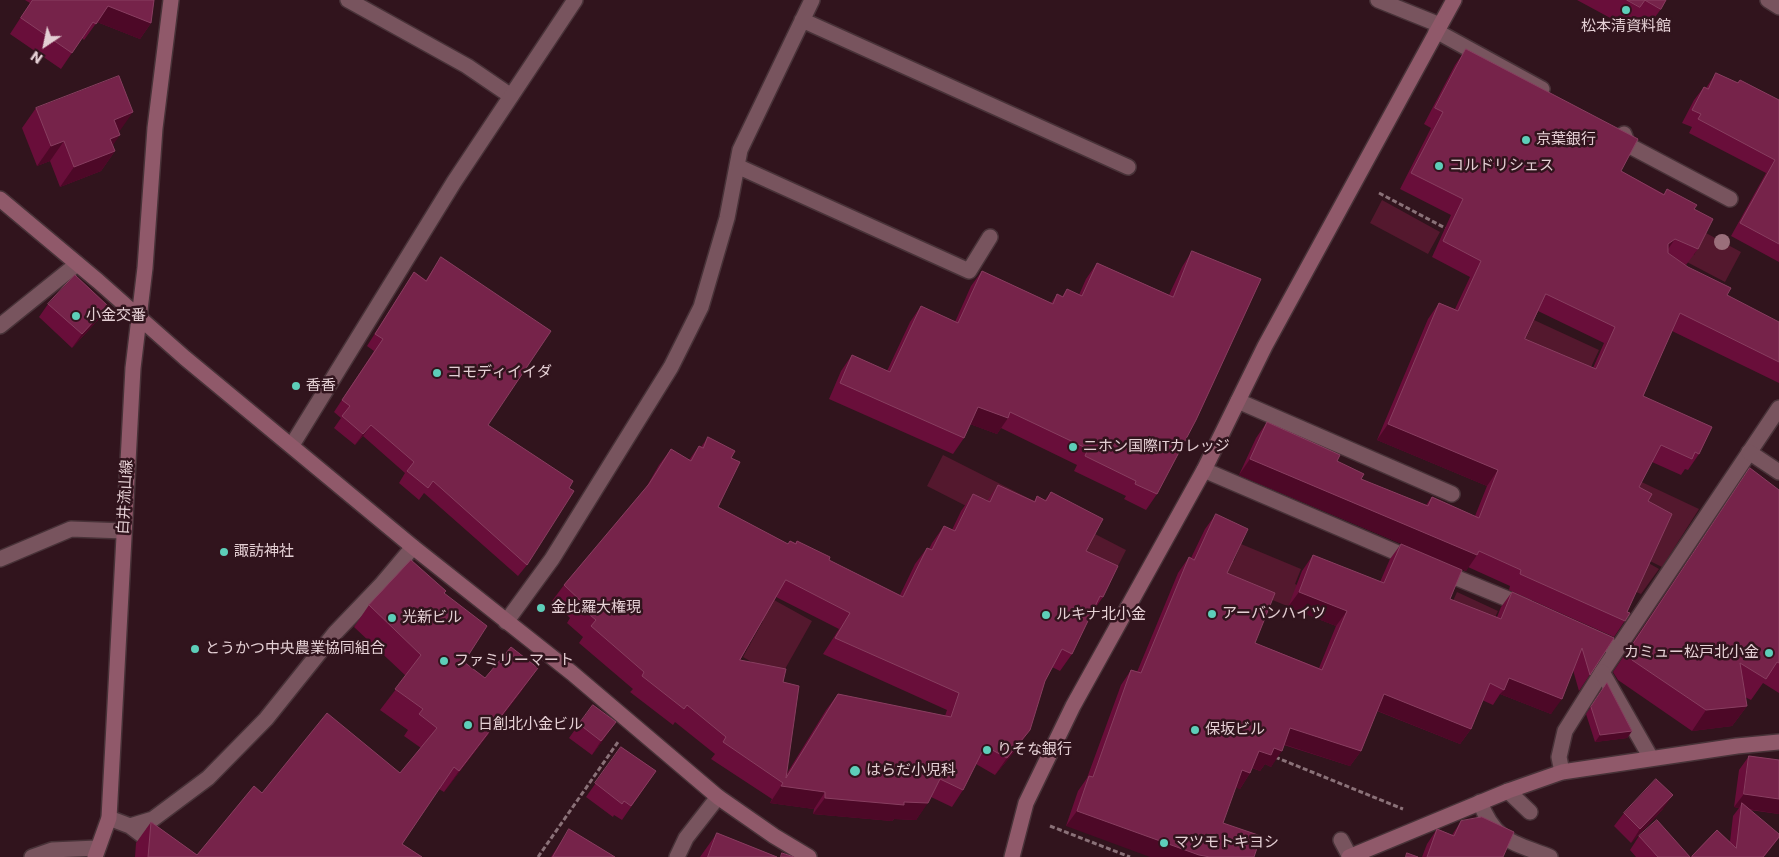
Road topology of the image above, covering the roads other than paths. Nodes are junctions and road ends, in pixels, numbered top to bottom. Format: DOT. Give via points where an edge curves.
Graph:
graph roads {
  1 [pos="171,0"];
  2 [pos="348,0"];
  3 [pos="575,0"];
  4 [pos="812,0"];
  5 [pos="1378,0"];
  6 [pos="1454,0"];
  7 [pos="1768,0"];
  8 [pos="1779,7"];
  9 [pos="802,20"];
  10 [pos="1438,28"];
  11 [pos="511,96"];
  12 [pos="1555,96"];
  13 [pos="1607,124"];
  14 [pos="737,166"];
  15 [pos="1128,166"];
  16 [pos="1730,198"];
  17 [pos="0,200"];
  18 [pos="990,237"];
  19 [pos="77,264"];
  20 [pos="139,316"];
  21 [pos="0,326"];
  22 [pos="1238,401"];
  23 [pos="1779,408"];
  24 [pos="292,445"];
  25 [pos="1749,452"];
  26 [pos="1204,470"];
  27 [pos="1779,472"];
  28 [pos="1452,494"];
  29 [pos="124,531"];
  30 [pos="414,546"];
  31 [pos="0,559"];
  32 [pos="1538,612"];
  33 [pos="506,622"];
  34 [pos="1573,629"];
  35 [pos="1617,649"];
  36 [pos="1602,672"];
  37 [pos="1779,742"];
  38 [pos="1651,758"];
  39 [pos="1562,772"];
  40 [pos="1508,791"];
  41 [pos="718,797"];
  42 [pos="1480,802"];
  43 [pos="1530,812"];
  44 [pos="109,818"];
  45 [pos="130,826"];
  46 [pos="1341,840"];
  47 [pos="96,852"];
  48 [pos="32,857"];
  49 [pos="171,857"];
  50 [pos="677,857"];
  51 [pos="809,857"];
  52 [pos="1012,857"];
  53 [pos="1350,857"];
  54 [pos="1550,857"];
  1 -- 20 [label="street, 白井流山線" via="155,128"];
  2 -- 11 [label="street" via="467,66"];
  3 -- 11 [label="street"];
  4 -- 9 [label="street"];
  5 -- 10 [label="street"];
  6 -- 10 [label="street"];
  7 -- 8 [label="street"];
  9 -- 14 [label="street" via="740,150"];
  9 -- 15 [label="street"];
  10 -- 12 [label="street"];
  10 -- 22 [label="street"];
  11 -- 24 [label="street" via="454,182"];
  13 -- 16 [label="street" via="1624,134 1628,145"];
  14 -- 18 [label="street" via="969,271"];
  14 -- 33 [label="street" via="727,218 701,307 671,367 552,559"];
  17 -- 19 [label="street"];
  19 -- 20 [label="street"];
  19 -- 21 [label="street"];
  20 -- 24 [label="street"];
  20 -- 29 [label="street, 白井流山線"];
  22 -- 26 [label="street"];
  22 -- 28 [label="street"];
  23 -- 25 [label="street"];
  24 -- 30 [label="street"];
  25 -- 27 [label="street"];
  25 -- 35 [label="street"];
  26 -- 32 [label="street"];
  26 -- 52 [label="street" via="1073,706 1026,803"];
  29 -- 31 [label="street" via="71,529"];
  29 -- 44 [label="street, 白井流山線"];
  30 -- 33 [label="street"];
  30 -- 45 [label="street" via="335,633 266,719 208,778 153,819"];
  33 -- 41 [label="street" via="572,673"];
  34 -- 35 [label="street"];
  35 -- 36 [label="street"];
  36 -- 38 [label="street"];
  36 -- 39 [label="street" via="1566,731 1559,757"];
  37 -- 38 [label="street"];
  38 -- 39 [label="street"];
  39 -- 40 [label="street"];
  40 -- 42 [label="street"];
  40 -- 43 [label="street"];
  41 -- 50 [label="street" via="686,838"];
  41 -- 51 [label="street"];
  42 -- 53 [label="street"];
  42 -- 54 [label="street" via="1487,821 1498,835"];
  44 -- 45 [label="street"];
  44 -- 47 [label="street, 白井流山線"];
  45 -- 49 [label="street"];
  46 -- 53 [label="street"];
  47 -- 48 [label="street" via="75,847"];
}
